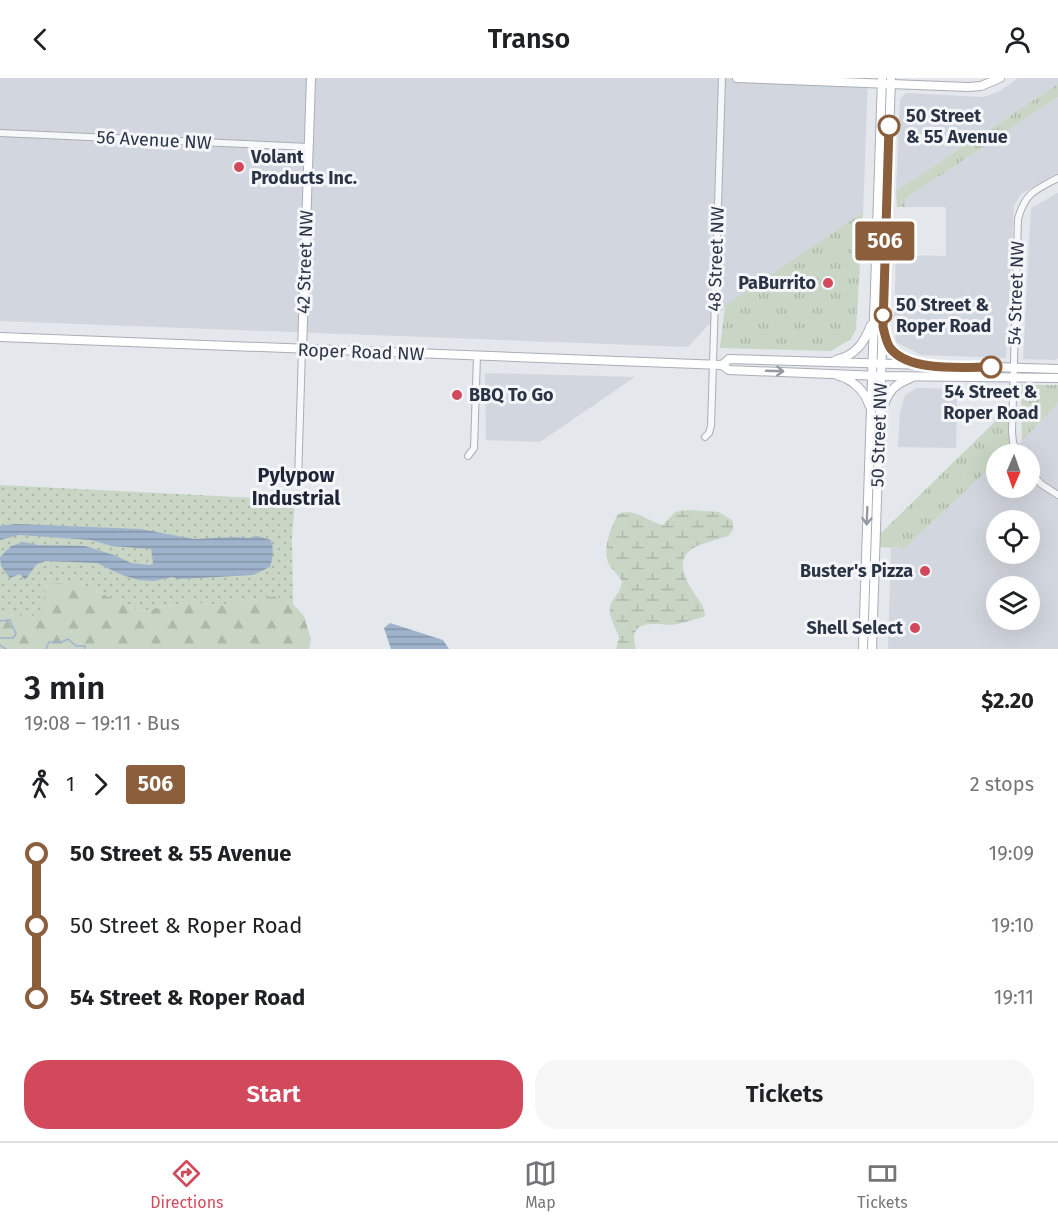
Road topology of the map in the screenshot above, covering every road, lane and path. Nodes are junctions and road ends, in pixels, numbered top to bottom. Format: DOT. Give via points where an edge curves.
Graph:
graph roads {
  1 [pos="311,78"];
  2 [pos="722,78"];
  3 [pos="737,78"];
  4 [pos="1000,78"];
  5 [pos="886,81"];
  6 [pos="0,133"];
  7 [pos="309,147"];
  8 [pos="1058,178"];
  9 [pos="874,316"];
  10 [pos="883,327"];
  11 [pos="0,337"];
  12 [pos="302,350"];
  13 [pos="477,356"];
  14 [pos="828,362"];
  15 [pos="717,364"];
  16 [pos="877,364"];
  17 [pos="921,365"];
  18 [pos="1013,368"];
  19 [pos="1058,369"];
  20 [pos="830,374"];
  21 [pos="876,376"];
  22 [pos="915,376"];
  23 [pos="1058,378"];
  24 [pos="1013,379"];
  25 [pos="875,416"];
  26 [pos="705,437"];
  27 [pos="1014,444"];
  28 [pos="468,456"];
  29 [pos="298,481"];
  30 [pos="1040,483"];
  31 [pos="1056,494"];
  32 [pos="863,649"];
  33 [pos="872,649"];
  1 -- 7 [label="main road, 42 Street NW"];
  2 -- 15 [label="street, 48 Street NW"];
  3 -- 5 [label="main road"];
  4 -- 5 [label="main road" via="968,87"];
  5 -- 9 [label="main road, 50 Street NW"];
  5 -- 10 [label="main road, 50 Street NW"];
  6 -- 7 [label="street, 56 Avenue NW"];
  7 -- 12 [label="main road, 42 Street NW"];
  8 -- 18 [label="street, 54 Street NW" via="1035,190 1022,204 1018,219"];
  9 -- 14 [label="main road" via="858,349"];
  9 -- 16 [label="main road, 50 Street NW"];
  10 -- 16 [label="main road, 50 Street NW"];
  10 -- 17 [label="main road" via="892,350"];
  11 -- 12 [label="main road, Roper Road NW"];
  12 -- 13 [label="main road, Roper Road NW"];
  12 -- 29 [label="street, 42 Street NW"];
  13 -- 15 [label="main road, Roper Road NW"];
  13 -- 28 [label="street" via="474,448"];
  14 -- 15 [label="main road, Roper Road NW" via="729,359"];
  14 -- 16 [label="main road, Roper Road NW"];
  15 -- 20 [label="main road, Roper Road NW, one-way" via="729,370"];
  15 -- 26 [label="street, 48 Street NW" via="711,426"];
  16 -- 17 [label="main road, Roper Road NW"];
  16 -- 21 [label="main road, 50 Street NW"];
  17 -- 18 [label="main road, Roper Road NW"];
  18 -- 19 [label="main road, Roper Road NW"];
  18 -- 24 [label="street, 54 Street NW"];
  20 -- 21 [label="main road, Roper Road NW"];
  20 -- 25 [label="main road" via="847,378 859,389"];
  21 -- 22 [label="main road, Roper Road NW"];
  21 -- 25 [label="main road, 50 Street NW"];
  22 -- 24 [label="main road, Roper Road NW"];
  22 -- 25 [label="main road" via="893,387"];
  23 -- 24 [label="main road, Roper Road NW"];
  24 -- 27 [label="street, 54 Street NW"];
  25 -- 32 [label="main road, 50 Street NW, one-way"];
  25 -- 33 [label="main road, 50 Street NW"];
  30 -- 31 [label="street"];
}
